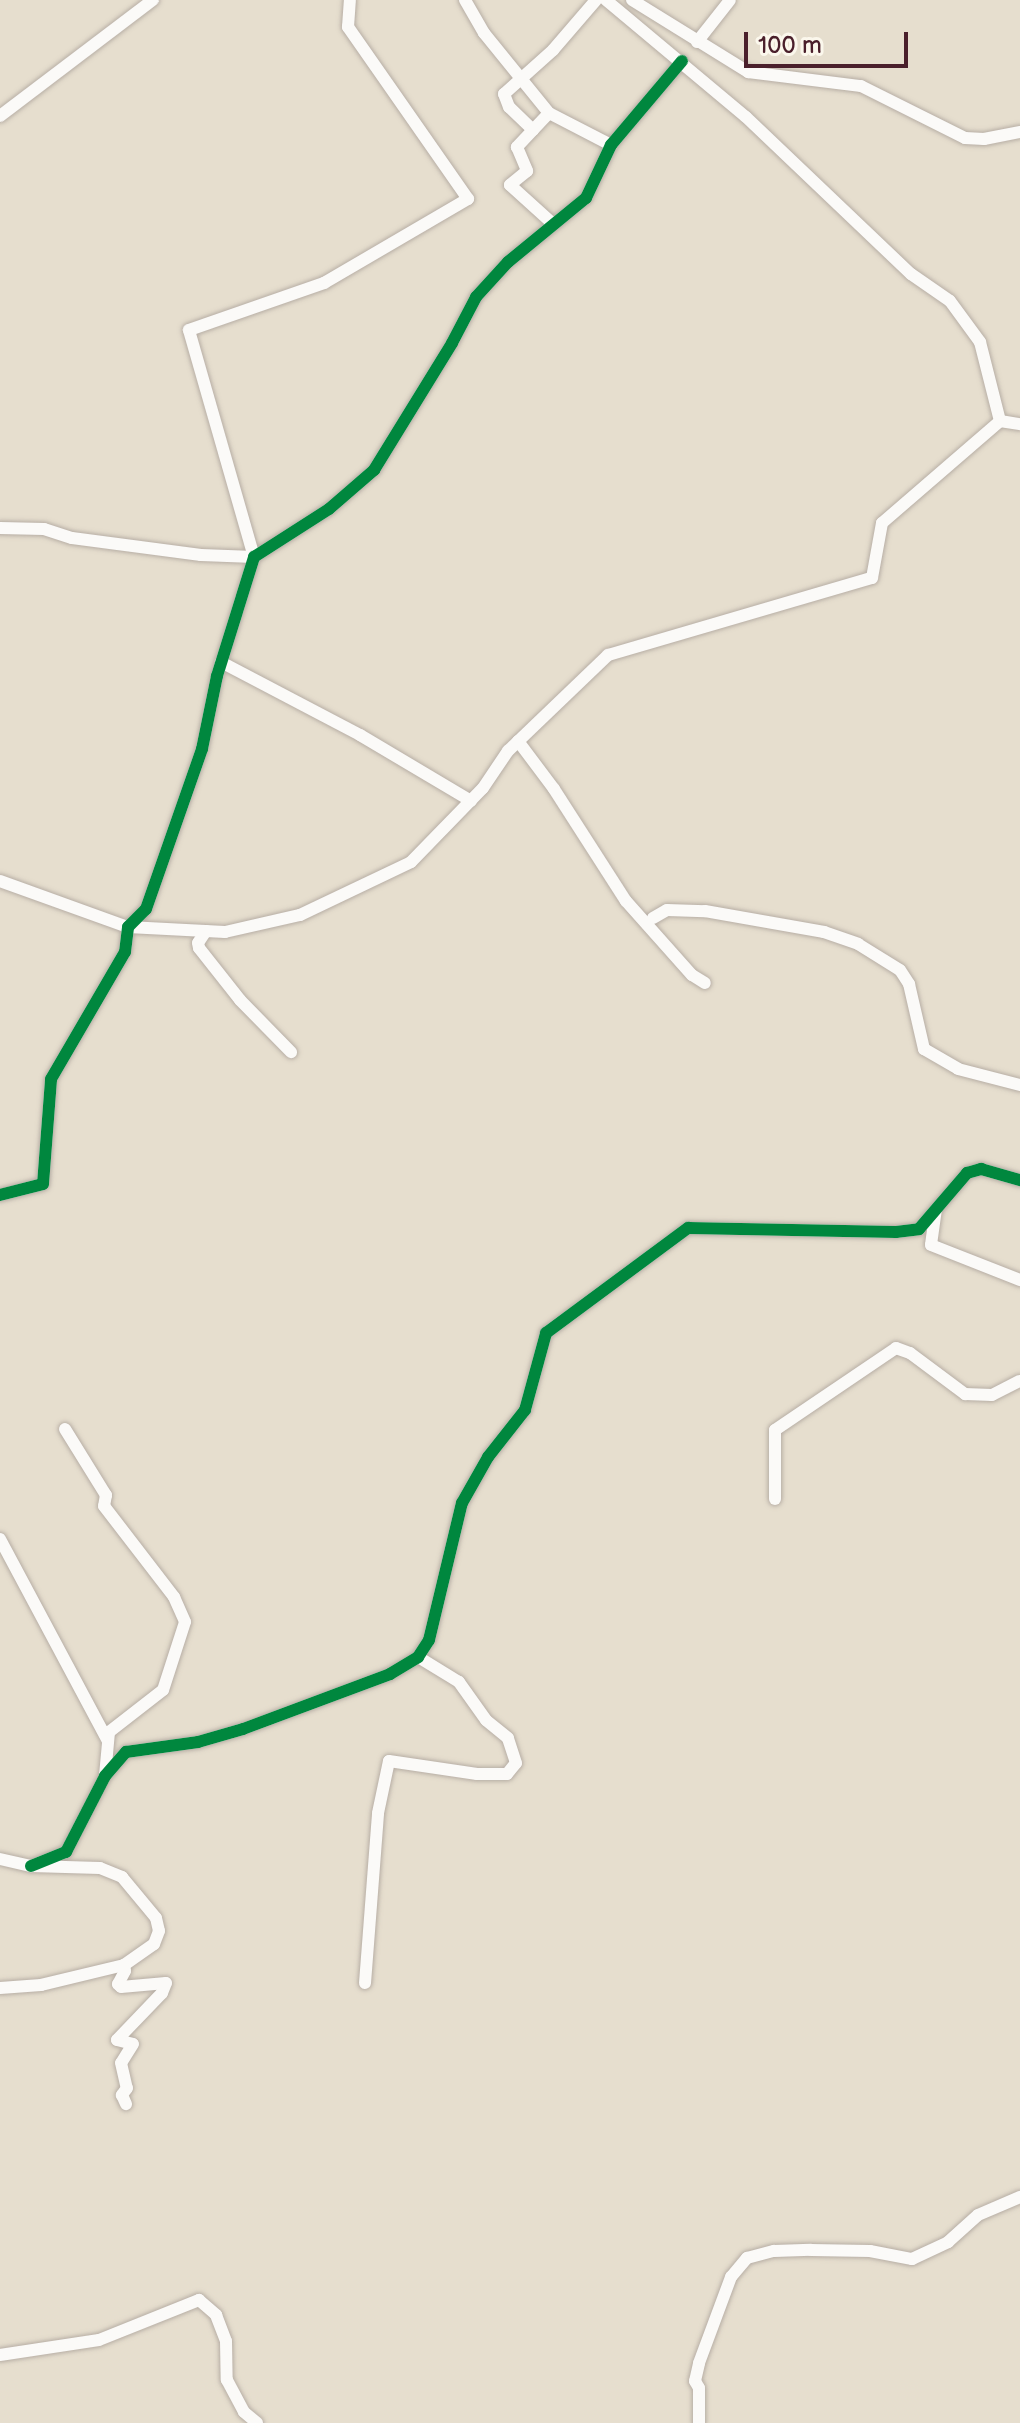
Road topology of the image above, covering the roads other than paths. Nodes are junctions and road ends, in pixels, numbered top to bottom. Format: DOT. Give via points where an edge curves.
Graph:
graph roads {
  1 [pos="153,0"];
  2 [pos="350,0"];
  3 [pos="465,0"];
  4 [pos="596,0"];
  5 [pos="606,0"];
  6 [pos="632,0"];
  7 [pos="730,0"];
  8 [pos="697,42"];
  9 [pos="682,61"];
  10 [pos="521,79"];
  11 [pos="549,113"];
  12 [pos="0,116"];
  13 [pos="533,130"];
  14 [pos="1020,132"];
  15 [pos="611,145"];
  16 [pos="552,223"];
  17 [pos="1000,421"];
  18 [pos="1020,424"];
  19 [pos="0,528"];
  20 [pos="254,557"];
  21 [pos="221,662"];
  22 [pos="518,741"];
  23 [pos="471,801"];
  24 [pos="0,881"];
  25 [pos="653,918"];
  26 [pos="128,927"];
  27 [pos="206,931"];
  28 [pos="705,983"];
  29 [pos="291,1052"];
  30 [pos="1020,1085"];
  31 [pos="1020,1180"];
  32 [pos="0,1195"];
  33 [pos="936,1209"];
  34 [pos="1020,1280"];
  35 [pos="1020,1381"];
  36 [pos="65,1429"];
  37 [pos="775,1499"];
  38 [pos="0,1539"];
  39 [pos="418,1657"];
  40 [pos="108,1741"];
  41 [pos="105,1776"];
  42 [pos="0,1859"];
  43 [pos="31,1866"];
  44 [pos="124,1965"];
  45 [pos="365,1983"];
  46 [pos="0,1988"];
  47 [pos="126,2104"];
  48 [pos="1020,2197"];
  49 [pos="0,2355"];
  50 [pos="257,2423"];
  51 [pos="699,2423"];
  1 -- 12 [label="street"];
  2 -- 20 [label="street" via="348,27 468,199 324,283 189,330"];
  3 -- 10 [label="street"];
  4 -- 10 [label="street"];
  5 -- 9 [label="street"];
  6 -- 8 [label="street"];
  7 -- 8 [label="street"];
  8 -- 14 [label="street" via="748,72 874,91 957,136 984,139"];
  9 -- 15 [label="street"];
  9 -- 17 [label="street" via="911,274 950,301 980,342"];
  10 -- 11 [label="street"];
  10 -- 13 [label="street" via="504,94 509,107"];
  11 -- 13 [label="street"];
  11 -- 15 [label="street"];
  13 -- 16 [label="street" via="517,147 527,171 510,185"];
  15 -- 16 [label="street" via="586,198"];
  16 -- 20 [label="street" via="476,297 374,470 329,509"];
  17 -- 18 [label="street"];
  17 -- 22 [label="street" via="882,523 872,578 608,655"];
  19 -- 20 [label="street" via="44,529 72,538 201,555"];
  20 -- 21 [label="street"];
  21 -- 23 [label="street"];
  21 -- 26 [label="street" via="202,749 146,909"];
  22 -- 23 [label="street"];
  22 -- 28 [label="street" via="626,901"];
  23 -- 27 [label="street" via="411,862 300,915 225,932"];
  24 -- 26 [label="street"];
  25 -- 30 [label="street" via="667,910 705,911 824,932 858,944 900,970 909,984 924,1049 958,1069"];
  26 -- 27 [label="street"];
  26 -- 32 [label="street" via="125,952 51,1079 43,1184"];
  27 -- 29 [label="street" via="199,948"];
  31 -- 33 [label="street" via="981,1169 967,1173"];
  33 -- 34 [label="street" via="931,1245"];
  33 -- 39 [label="street" via="919,1229 896,1232 688,1228 546,1333 525,1410 488,1457 462,1503 429,1640"];
  35 -- 37 [label="street" via="992,1395 965,1394 896,1348 775,1430"];
  36 -- 40 [label="street" via="106,1495 104,1506 174,1597 185,1622 163,1690 109,1732"];
  38 -- 40 [label="street"];
  39 -- 41 [label="street" via="390,1674 243,1729 198,1742 126,1752"];
  39 -- 45 [label="street" via="459,1682 486,1720 508,1738 516,1763 507,1774 477,1774 389,1761 378,1813"];
  40 -- 41 [label="street"];
  41 -- 43 [label="street" via="66,1852"];
  42 -- 43 [label="street"];
  43 -- 44 [label="street" via="100,1868 122,1877 156,1918 159,1931 154,1944"];
  44 -- 46 [label="street" via="41,1985"];
  44 -- 47 [label="street" via="121,1987 166,1983 117,2040 133,2044 121,2063"];
  48 -- 51 [label="street" via="978,2215 948,2242 912,2259 870,2251 811,2250 747,2258 731,2277 699,2363"];
  49 -- 50 [label="street" via="99,2340 199,2300 216,2315 226,2341 227,2380 244,2412"];
}
